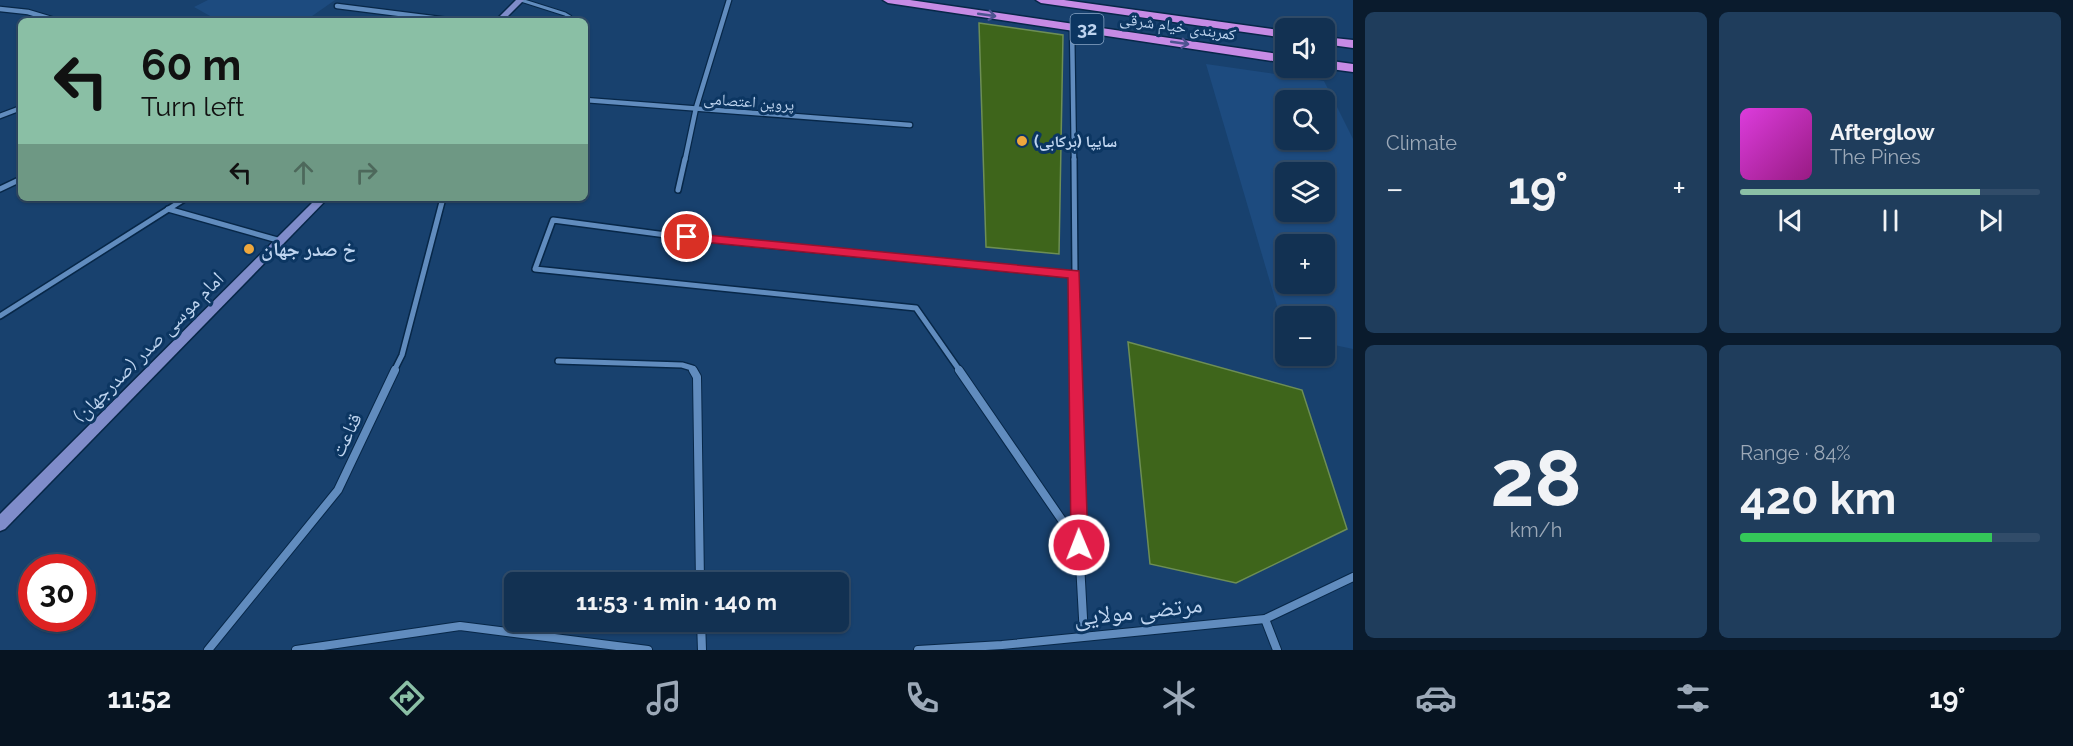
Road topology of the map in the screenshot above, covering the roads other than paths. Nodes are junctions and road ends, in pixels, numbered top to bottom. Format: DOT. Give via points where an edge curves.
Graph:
graph roads {
  1 [pos="520,0"];
  2 [pos="729,0"];
  3 [pos="888,0"];
  4 [pos="1041,0"];
  5 [pos="337,6"];
  6 [pos="0,9"];
  7 [pos="48,18"];
  8 [pos="432,18"];
  9 [pos="502,18"];
  10 [pos="570,18"];
  11 [pos="1072,27"];
  12 [pos="1275,32"];
  13 [pos="1335,42"];
  14 [pos="1353,44"];
  15 [pos="1275,57"];
  16 [pos="1335,67"];
  17 [pos="1352,71"];
  18 [pos="588,100"];
  19 [pos="696,108"];
  20 [pos="18,109"];
  21 [pos="0,116"];
  22 [pos="910,125"];
  23 [pos="18,180"];
  24 [pos="0,189"];
  25 [pos="678,190"];
  26 [pos="181,201"];
  27 [pos="320,201"];
  28 [pos="442,201"];
  29 [pos="168,209"];
  30 [pos="281,241"];
  31 [pos="1075,275"];
  32 [pos="0,316"];
  33 [pos="558,361"];
  34 [pos="0,524"];
  35 [pos="1079,545"];
  36 [pos="700,572"];
  37 [pos="1353,577"];
  38 [pos="1265,619"];
  39 [pos="701,632"];
  40 [pos="1084,636"];
  41 [pos="624,649"];
  42 [pos="208,650"];
  43 [pos="296,650"];
  44 [pos="648,650"];
  45 [pos="702,650"];
  46 [pos="918,650"];
  47 [pos="1277,650"];
  1 -- 9 [label="main road"];
  1 -- 10 [label="lane" via="564,12"];
  2 -- 19 [label="street"];
  3 -- 11 [label="highway, کمربندی خیام شرقی / 32, one-way"];
  4 -- 12 [label="highway, کمربندی خیام شرقی / 32"];
  5 -- 8 [label="street"];
  6 -- 7 [label="street"];
  11 -- 15 [label="highway, کمربندی خیام شرقی / 32, one-way"];
  11 -- 31 [label="street"];
  13 -- 14 [label="highway"];
  16 -- 17 [label="highway"];
  18 -- 19 [label="street, پروین اعتصامی"];
  19 -- 22 [label="street, پروین اعتصامی"];
  19 -- 25 [label="street"];
  20 -- 21 [label="street"];
  23 -- 24 [label="street"];
  26 -- 29 [label="street"];
  27 -- 30 [label="main road, (صدرجهان) امام موسی صدر"];
  28 -- 42 [label="street, قناعت" via="402,355 338,490"];
  29 -- 30 [label="street"];
  29 -- 32 [label="street"];
  30 -- 34 [label="main road, (صدرجهان) امام موسی صدر"];
  31 -- 35 [label="street"];
  31 -- 35 [label="street" via="666,235 553,220 535,268 916,308"];
  33 -- 36 [label="street" via="692,368 697,377"];
  35 -- 40 [label="street"];
  37 -- 38 [label="street, مرتضی مولایی"];
  38 -- 40 [label="street, مرتضی مولایی"];
  38 -- 47 [label="street"];
  39 -- 45 [label="street"];
  40 -- 46 [label="street, مرتضی مولایی"];
  41 -- 43 [label="street" via="460,626"];
  41 -- 44 [label="street"];
}
